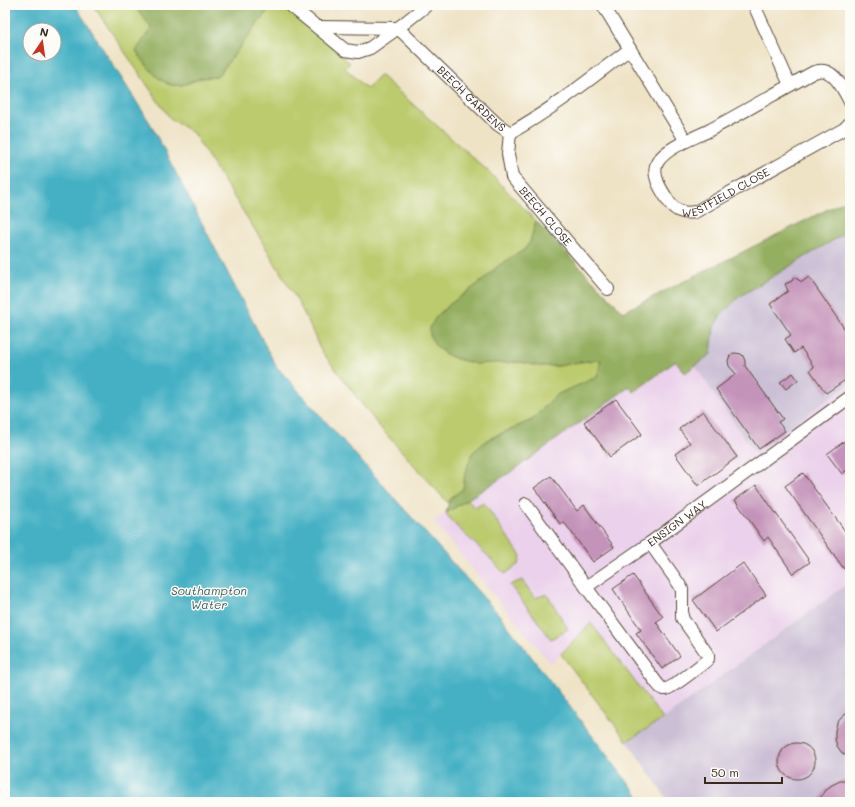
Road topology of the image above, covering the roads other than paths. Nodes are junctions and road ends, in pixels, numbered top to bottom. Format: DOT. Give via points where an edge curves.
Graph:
graph roads {
  1 [pos="290,5"];
  2 [pos="427,5"];
  3 [pos="603,5"];
  4 [pos="754,5"];
  5 [pos="318,27"];
  6 [pos="398,28"];
  7 [pos="630,49"];
  8 [pos="790,85"];
  9 [pos="848,94"];
  10 [pos="850,123"];
  11 [pos="510,134"];
  12 [pos="686,141"];
  13 [pos="608,289"];
  14 [pos="850,397"];
  15 [pos="526,504"];
  16 [pos="650,543"];
  17 [pos="586,587"];
  1 -- 5 [label="street"];
  2 -- 6 [label="street"];
  3 -- 7 [label="street"];
  4 -- 8 [label="street"];
  5 -- 6 [label="street"];
  5 -- 6 [label="street" via="345,50 358,52 370,48"];
  6 -- 11 [label="street, BEECH GARDENS"];
  7 -- 11 [label="street, BEECH GARDENS" via="563,99"];
  7 -- 12 [label="street"];
  8 -- 9 [label="street, WESTFIELD CLOSE" via="814,72 825,71 835,77"];
  8 -- 12 [label="street, WESTFIELD CLOSE"];
  10 -- 12 [label="street, WESTFIELD CLOSE" via="838,133 695,212 687,213 678,211 671,204 657,180 656,170 662,156"];
  11 -- 13 [label="street, BEECH CLOSE" via="508,154 512,177"];
  14 -- 16 [label="street, ENSIGN WAY"];
  15 -- 17 [label="street"];
  16 -- 17 [label="street, ENSIGN WAY"];
  16 -- 17 [label="street" via="680,584 682,618 708,655 705,662 673,686 666,689 659,686"];
}
